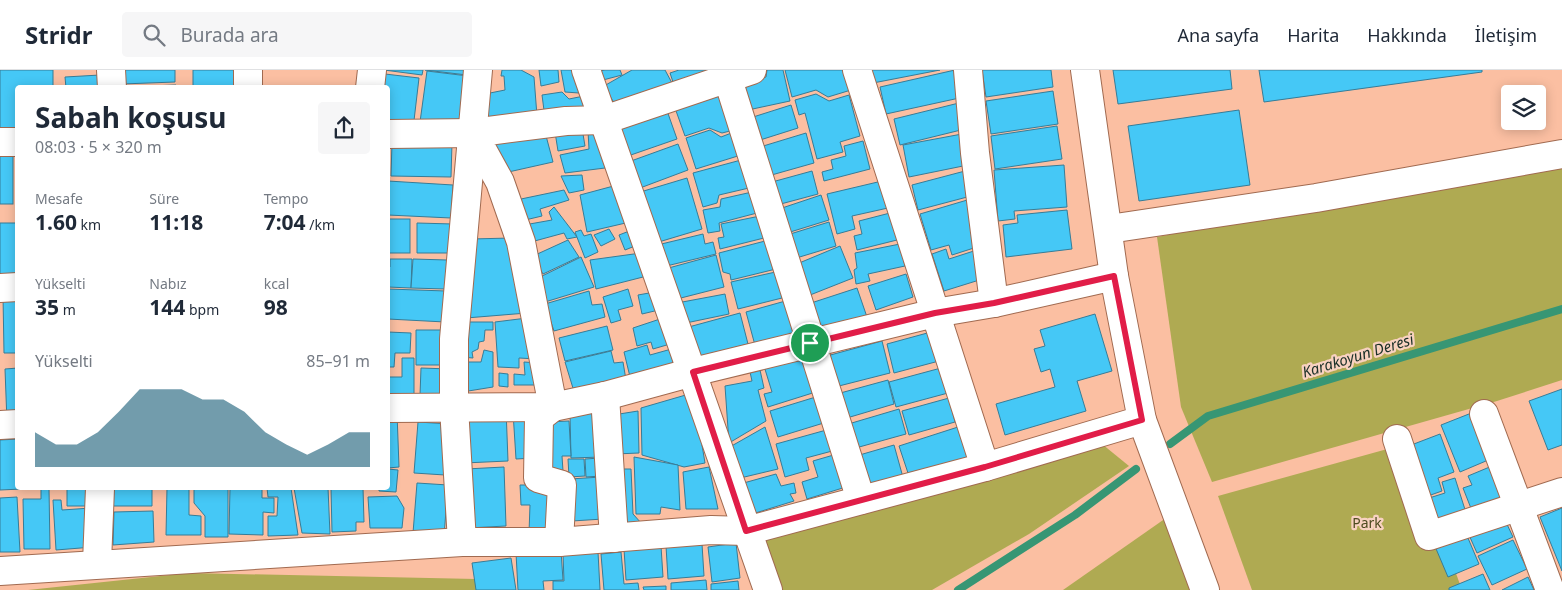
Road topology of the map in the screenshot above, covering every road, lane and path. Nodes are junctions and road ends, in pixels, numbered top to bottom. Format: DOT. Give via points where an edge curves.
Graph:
graph roads {
  1 [pos="111,70"];
  2 [pos="248,70"];
  3 [pos="372,70"];
  4 [pos="478,70"];
  5 [pos="586,70"];
  6 [pos="857,70"];
  7 [pos="968,70"];
  8 [pos="1085,70"];
  9 [pos="735,73"];
  10 [pos="112,85"];
  11 [pos="248,85"];
  12 [pos="370,85"];
  13 [pos="604,120"];
  14 [pos="390,134"];
  15 [pos="473,134"];
  16 [pos="0,142"];
  17 [pos="15,142"];
  18 [pos="1562,154"];
  19 [pos="1109,230"];
  20 [pos="1114,276"];
  21 [pos="15,287"];
  22 [pos="0,288"];
  23 [pos="994,303"];
  24 [pos="935,313"];
  25 [pos="810,343"];
  26 [pos="693,372"];
  27 [pos="605,396"];
  28 [pos="454,407"];
  29 [pos="553,407"];
  30 [pos="390,408"];
  31 [pos="1484,414"];
  32 [pos="1142,420"];
  33 [pos="15,424"];
  34 [pos="0,425"];
  35 [pos="1397,439"];
  36 [pos="985,467"];
  37 [pos="100,490"];
  38 [pos="1562,492"];
  39 [pos="861,500"];
  40 [pos="1519,508"];
  41 [pos="746,531"];
  42 [pos="614,538"];
  43 [pos="462,542"];
  44 [pos="560,542"];
  45 [pos="96,564"];
  46 [pos="0,570"];
  47 [pos="768,590"];
  48 [pos="1206,590"];
  49 [pos="1550,590"];
  1 -- 10 [label="street"];
  2 -- 11 [label="street"];
  3 -- 12 [label="street"];
  4 -- 15 [label="street"];
  5 -- 13 [label="street"];
  6 -- 24 [label="street"];
  7 -- 23 [label="street"];
  8 -- 19 [label="street"];
  9 -- 13 [label="street"];
  9 -- 25 [label="street"];
  13 -- 15 [label="street" via="566,121"];
  13 -- 26 [label="street"];
  14 -- 15 [label="street"];
  15 -- 28 [label="street" via="454,339"];
  15 -- 29 [label="street" via="500,182 521,242"];
  16 -- 17 [label="street"];
  18 -- 19 [label="street" via="1316,198"];
  19 -- 20 [label="street"];
  20 -- 23 [label="street"];
  20 -- 32 [label="street"];
  21 -- 22 [label="street"];
  23 -- 24 [label="street"];
  24 -- 25 [label="street"];
  24 -- 36 [label="street"];
  25 -- 26 [label="street"];
  25 -- 39 [label="street"];
  26 -- 27 [label="street"];
  26 -- 41 [label="street"];
  27 -- 29 [label="street"];
  27 -- 42 [label="street"];
  28 -- 29 [label="street"];
  28 -- 30 [label="street"];
  28 -- 43 [label="street"];
  29 -- 44 [label="street" via="539,418 538,478 562,485"];
  31 -- 40 [label="street"];
  32 -- 36 [label="street"];
  32 -- 48 [label="street"];
  33 -- 34 [label="street"];
  35 -- 40 [label="street" via="1429,536"];
  36 -- 39 [label="street"];
  37 -- 45 [label="street"];
  38 -- 40 [label="street"];
  39 -- 41 [label="street"];
  40 -- 49 [label="street"];
  41 -- 42 [label="street" via="711,530"];
  41 -- 47 [label="street"];
  42 -- 44 [label="street"];
  43 -- 44 [label="street"];
  43 -- 45 [label="street"];
  45 -- 46 [label="street"];
}
